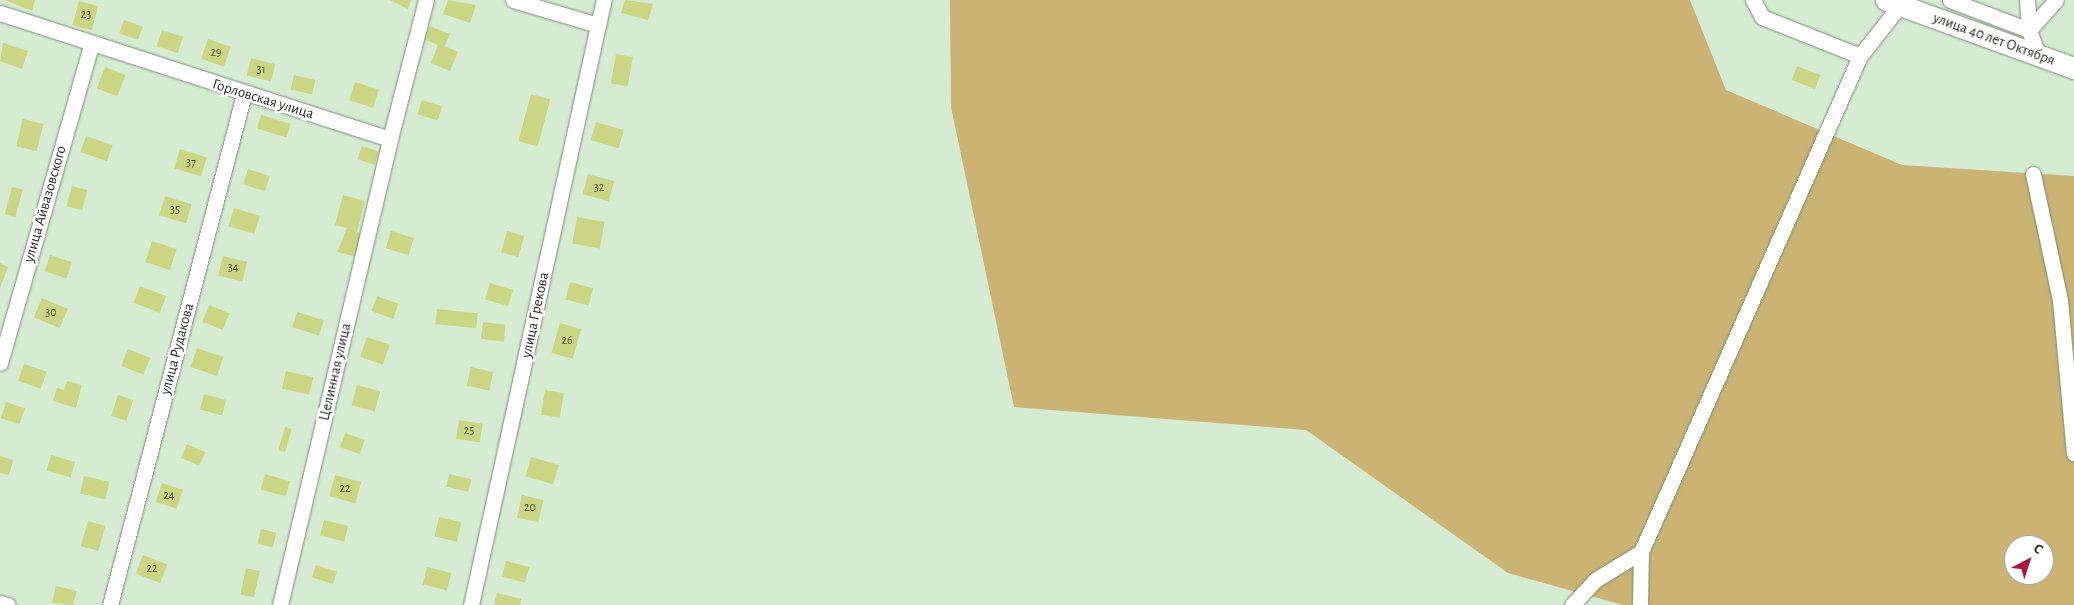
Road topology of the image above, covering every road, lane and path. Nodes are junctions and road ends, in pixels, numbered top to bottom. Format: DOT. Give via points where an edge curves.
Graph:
graph roads {
  1 [pos="426,0"];
  2 [pos="514,0"];
  3 [pos="604,0"];
  4 [pos="1753,0"];
  5 [pos="1950,0"];
  6 [pos="2027,0"];
  7 [pos="2056,0"];
  8 [pos="1893,3"];
  9 [pos="0,13"];
  10 [pos="598,25"];
  11 [pos="2029,30"];
  12 [pos="91,45"];
  13 [pos="2038,55"];
  14 [pos="1860,56"];
  15 [pos="2074,68"];
  16 [pos="244,94"];
  17 [pos="390,139"];
  18 [pos="2033,174"];
  19 [pos="2067,302"];
  20 [pos="0,363"];
  21 [pos="2074,453"];
  22 [pos="1641,552"];
  23 [pos="0,603"];
  24 [pos="8,605"];
  25 [pos="110,605"];
  26 [pos="280,605"];
  27 [pos="471,605"];
  28 [pos="1572,605"];
  29 [pos="1640,605"];
  1 -- 17 [label="street"];
  2 -- 10 [label="street"];
  3 -- 10 [label="street, улица Грекова"];
  4 -- 14 [label="street" via="1762,17"];
  5 -- 11 [label="street"];
  6 -- 11 [label="street"];
  7 -- 11 [label="street"];
  8 -- 13 [label="main road, улица 40 лет Октября"];
  8 -- 14 [label="street"];
  9 -- 12 [label="street, Горловская улица"];
  10 -- 27 [label="street, улица Грекова"];
  11 -- 13 [label="street"];
  12 -- 16 [label="street, Горловская улица"];
  12 -- 20 [label="street, улица Айвазовского"];
  13 -- 15 [label="main road, улица 40 лет Октября"];
  14 -- 22 [label="street"];
  16 -- 17 [label="street, Горловская улица"];
  16 -- 25 [label="street, улица Рудакова"];
  17 -- 26 [label="street, Целинная улица"];
  18 -- 19 [label="street"];
  19 -- 21 [label="street"];
  22 -- 28 [label="street" via="1595,580"];
  22 -- 29 [label="street"];
  23 -- 24 [label="street"];
}
